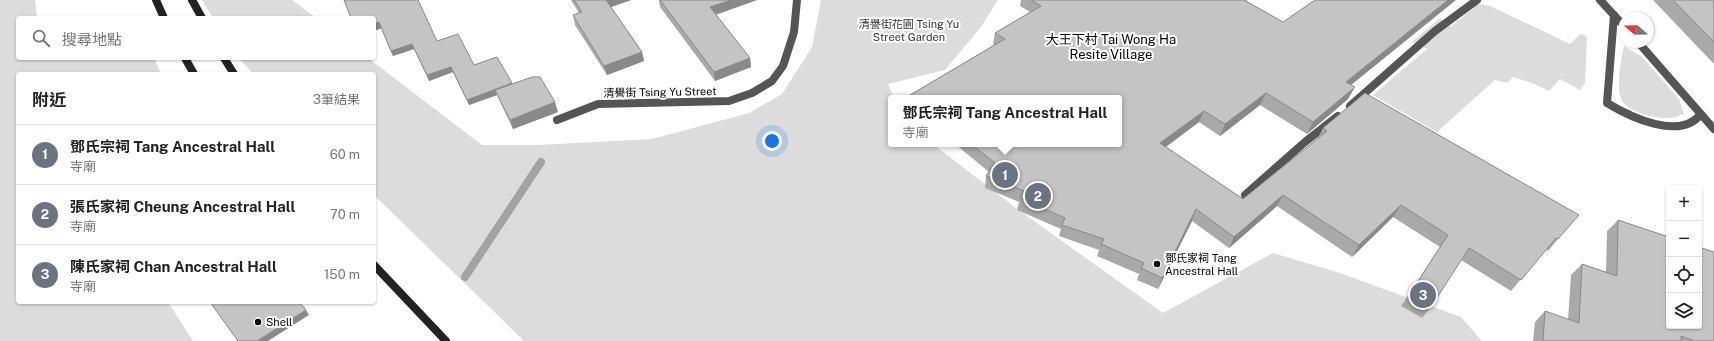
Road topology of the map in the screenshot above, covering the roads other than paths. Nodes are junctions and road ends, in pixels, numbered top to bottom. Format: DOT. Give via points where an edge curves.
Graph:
graph roads {
  1 [pos="156,0"];
  2 [pos="192,0"];
  3 [pos="797,0"];
  4 [pos="1477,0"];
  5 [pos="1600,0"];
  6 [pos="1614,15"];
  7 [pos="163,16"];
  8 [pos="201,16"];
  9 [pos="1618,19"];
  10 [pos="1643,48"];
  11 [pos="186,60"];
  12 [pos="225,60"];
  13 [pos="193,72"];
  14 [pos="233,72"];
  15 [pos="1701,114"];
  16 [pos="557,120"];
  17 [pos="1714,129"];
  18 [pos="1245,195"];
  19 [pos="376,267"];
  20 [pos="446,341"];
  1 -- 7 [label="main road"];
  2 -- 8 [label="main road"];
  3 -- 16 [label="street, 清譽街 Tsing Yu Street" via="794,32 783,66 772,81 752,93 729,101 598,104"];
  4 -- 18 [label="street" via="1435,31"];
  5 -- 6 [label="street"];
  6 -- 9 [label="street"];
  6 -- 15 [label="street" via="1607,103 1634,117 1665,125 1692,124 1699,120"];
  10 -- 15 [label="street"];
  11 -- 13 [label="main road"];
  12 -- 14 [label="main road"];
  15 -- 17 [label="street"];
  19 -- 20 [label="main road"];
}
